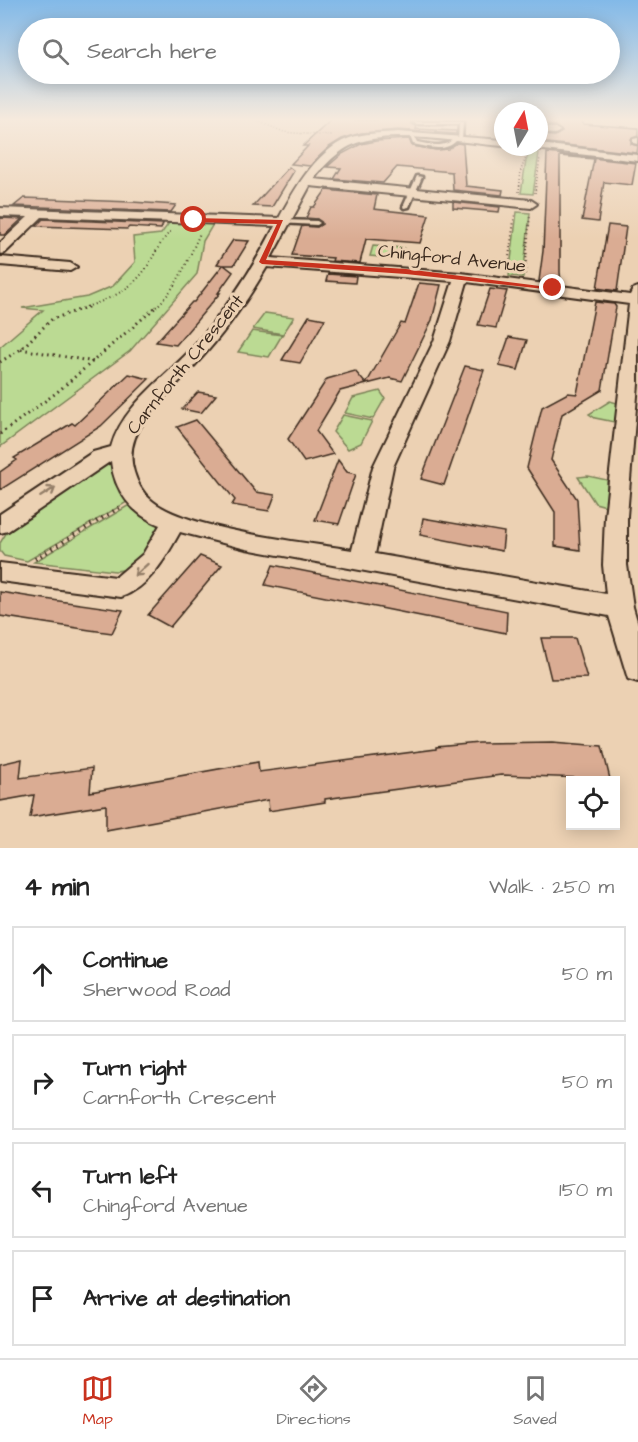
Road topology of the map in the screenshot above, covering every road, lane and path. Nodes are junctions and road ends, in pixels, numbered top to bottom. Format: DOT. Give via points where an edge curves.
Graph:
graph roads {
  1 [pos="329,160"];
  2 [pos="538,160"];
  3 [pos="419,177"];
  4 [pos="305,182"];
  5 [pos="412,192"];
  6 [pos="519,193"];
  7 [pos="530,197"];
  8 [pos="406,207"];
  9 [pos="516,211"];
  10 [pos="0,212"];
  11 [pos="39,213"];
  12 [pos="194,219"];
  13 [pos="281,222"];
  14 [pos="317,223"];
  15 [pos="0,250"];
  16 [pos="0,261"];
  17 [pos="262,262"];
  18 [pos="70,267"];
  19 [pos="461,277"];
  20 [pos="524,285"];
  21 [pos="637,296"];
  22 [pos="636,324"];
  23 [pos="21,350"];
  24 [pos="0,362"];
  25 [pos="95,362"];
  26 [pos="633,403"];
  27 [pos="0,435"];
  28 [pos="120,451"];
  29 [pos="137,498"];
  30 [pos="174,522"];
  31 [pos="0,525"];
  32 [pos="362,560"];
  33 [pos="11,573"];
  34 [pos="620,607"];
  35 [pos="637,664"];
  1 -- 4 [label="street, Carnforth Crescent"];
  2 -- 7 [label="path"];
  3 -- 5 [label="lane"];
  4 -- 5 [label="street"];
  4 -- 13 [label="street, Carnforth Crescent"];
  5 -- 7 [label="street"];
  5 -- 8 [label="lane"];
  6 -- 7 [label="path"];
  9 -- 20 [label="path" via="531,212"];
  10 -- 11 [label="street"];
  11 -- 12 [label="street"];
  11 -- 15 [label="street"];
  12 -- 13 [label="street"];
  12 -- 23 [label="path" via="173,229 160,242 134,284 114,298 52,319"];
  12 -- 25 [label="path" via="201,224 200,233 182,275 166,298"];
  13 -- 14 [label="lane"];
  13 -- 17 [label="street, Carnforth Crescent"];
  16 -- 18 [label="street"];
  17 -- 19 [label="street, Chingford Avenue"];
  17 -- 28 [label="street, Carnforth Crescent" via="201,349 132,424"];
  19 -- 20 [label="street, Chingford Avenue"];
  19 -- 32 [label="street" via="441,341 383,467"];
  20 -- 21 [label="street, Chingford Avenue"];
  21 -- 22 [label="street"];
  22 -- 26 [label="street"];
  23 -- 24 [label="path"];
  23 -- 25 [label="path"];
  25 -- 27 [label="path"];
  26 -- 34 [label="street" via="615,527"];
  28 -- 29 [label="street, Carnforth Crescent" via="128,486"];
  31 -- 28 [label="street, Carnforth Crescent, one-way" via="100,457"];
  29 -- 30 [label="street, Carnforth Crescent"];
  29 -- 33 [label="path"];
  30 -- 32 [label="street, Carnforth Crescent" via="232,537"];
  30 -- 33 [label="street, one-way" via="152,560 121,587"];
  32 -- 34 [label="street, Carnforth Crescent"];
  34 -- 35 [label="street"];
}
